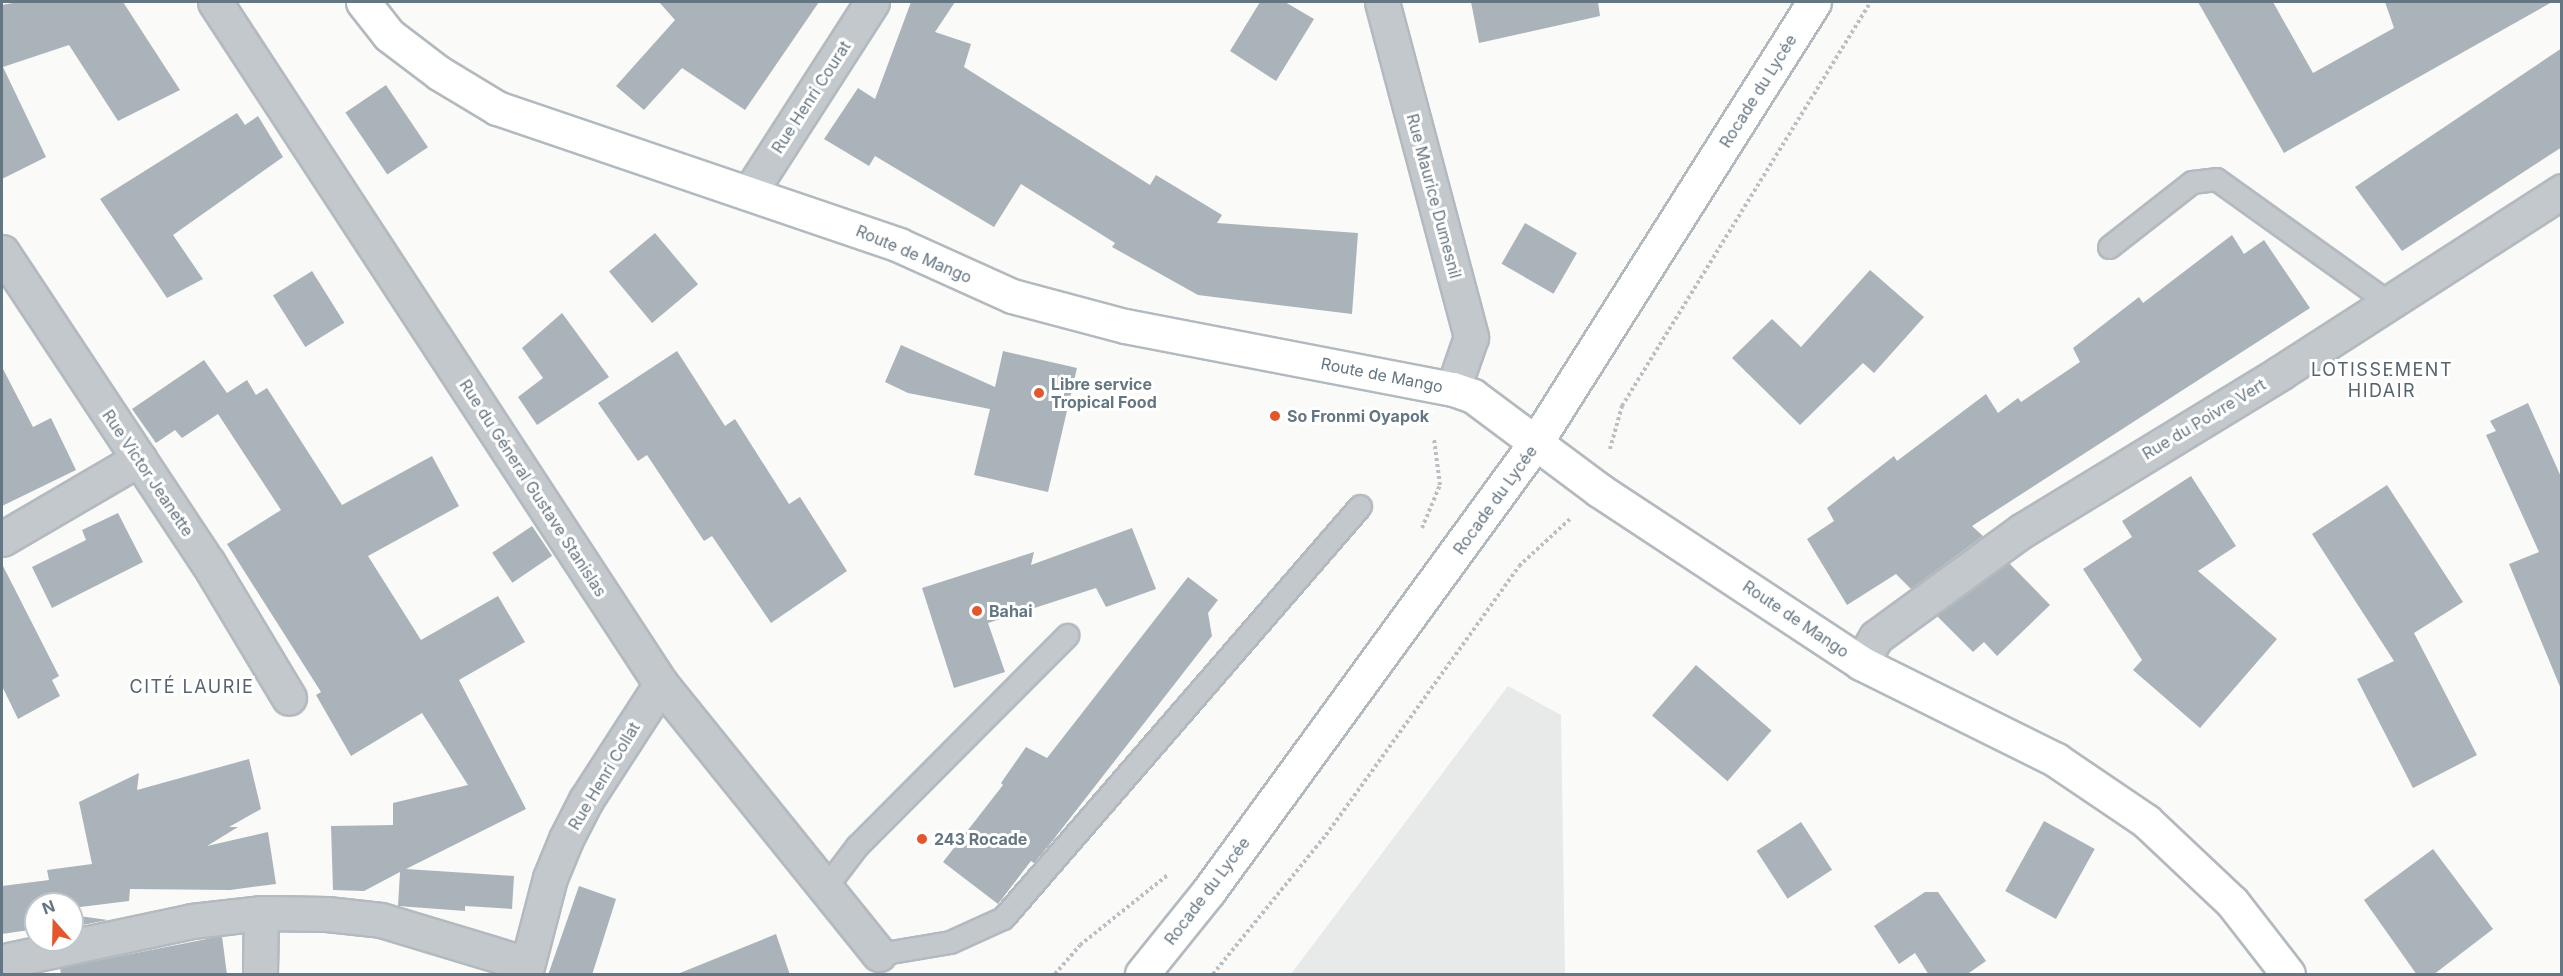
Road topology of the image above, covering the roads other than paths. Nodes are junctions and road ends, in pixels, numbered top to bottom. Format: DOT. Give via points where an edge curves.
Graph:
graph roads {
  1 [pos="215,2"];
  2 [pos="363,2"];
  3 [pos="872,2"];
  4 [pos="1382,2"];
  5 [pos="1814,2"];
  6 [pos="2562,191"];
  7 [pos="750,192"];
  8 [pos="2109,248"];
  9 [pos="2,252"];
  10 [pos="2389,303"];
  11 [pos="1453,389"];
  12 [pos="1536,442"];
  13 [pos="139,459"];
  14 [pos="1360,506"];
  15 [pos="2,539"];
  16 [pos="1068,635"];
  17 [pos="1861,663"];
  18 [pos="661,684"];
  19 [pos="289,698"];
  20 [pos="825,888"];
  21 [pos="261,913"];
  22 [pos="879,954"];
  23 [pos="9,960"];
  24 [pos="526,969"];
  25 [pos="260,975"];
  26 [pos="1142,975"];
  27 [pos="2288,975"];
  1 -- 18 [label="street, Rue du Géneral Gustave Stanislas"];
  2 -- 7 [label="street, Route de Mango" via="389,35 497,108"];
  3 -- 7 [label="street, Rue Henri Courat"];
  4 -- 11 [label="street, Rue Maurice Dumesnil" via="1471,337"];
  5 -- 12 [label="street, Rocade du Lycée"];
  6 -- 10 [label="street, Rue du Poivre Vert"];
  7 -- 11 [label="street, Route de Mango" via="899,244 1012,296 1125,326"];
  8 -- 10 [label="lane" via="2192,182 2216,179"];
  9 -- 13 [label="street, Rue Victor Jeanette"];
  10 -- 17 [label="street, Rue du Poivre Vert" via="2024,530 1876,637"];
  11 -- 12 [label="street, Route de Mango" via="1473,396"];
  12 -- 17 [label="street, Route de Mango" via="1599,490"];
  12 -- 26 [label="street, Rocade du Lycée" via="1208,892"];
  13 -- 15 [label="street"];
  13 -- 19 [label="street, Rue Victor Jeanette" via="208,563"];
  14 -- 22 [label="lane" via="1003,918 950,942"];
  16 -- 20 [label="lane" via="857,846"];
  17 -- 27 [label="street, Route de Mango" via="2056,760 2146,821 2232,902"];
  18 -- 20 [label="street, Rue du Géneral Gustave Stanislas"];
  18 -- 24 [label="street, Rue Henri Collat" via="586,800 566,839 550,878"];
  20 -- 22 [label="street, Rue du Géneral Gustave Stanislas"];
  21 -- 23 [label="street" via="140,930"];
  21 -- 24 [label="street" via="381,920"];
  21 -- 25 [label="street"];
}
